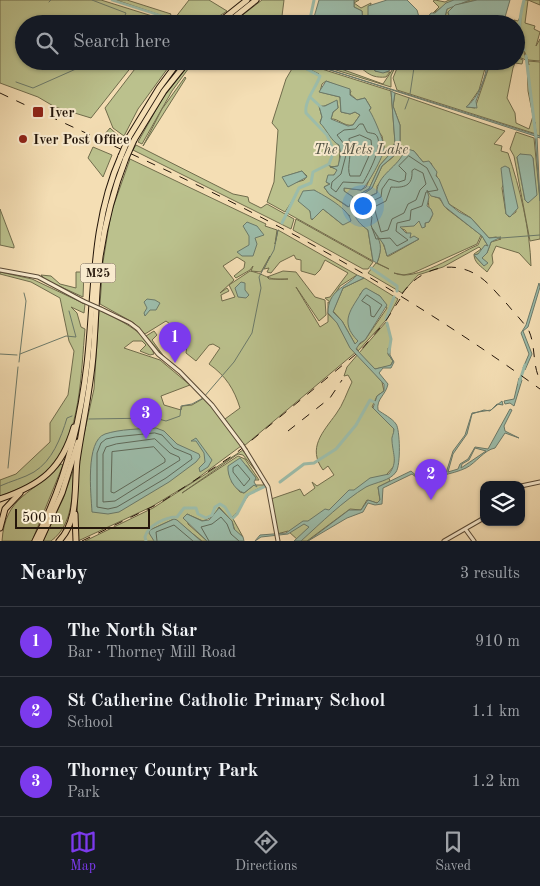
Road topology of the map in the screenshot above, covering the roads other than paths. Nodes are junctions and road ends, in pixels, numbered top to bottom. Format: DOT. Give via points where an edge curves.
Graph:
graph roads {
  1 [pos="247,0"];
  2 [pos="256,0"];
  3 [pos="228,15"];
  4 [pos="237,15"];
  5 [pos="172,70"];
  6 [pos="181,70"];
  7 [pos="132,139"];
  8 [pos="123,157"];
  9 [pos="0,270"];
  10 [pos="80,407"];
  11 [pos="84,422"];
  12 [pos="540,482"];
  13 [pos="525,485"];
  14 [pos="29,486"];
  15 [pos="0,499"];
  16 [pos="74,501"];
  17 [pos="480,521"];
  18 [pos="0,528"];
  19 [pos="466,530"];
  20 [pos="277,539"];
  21 [pos="35,541"];
  22 [pos="40,541"];
  23 [pos="59,541"];
  24 [pos="76,541"];
  25 [pos="444,541"];
  26 [pos="474,541"];
  1 -- 3 [label="highway"];
  2 -- 4 [label="highway"];
  5 -- 7 [label="highway, M25" via="158,88"];
  6 -- 7 [label="highway, M25"];
  7 -- 8 [label="highway, M25, bridge"];
  8 -- 10 [label="highway, M25" via="108,191 97,236 87,365"];
  8 -- 11 [label="highway, M25" via="102,240 92,371"];
  9 -- 20 [label="street, bridge" via="38,277 138,329 158,354 218,411 246,450 267,486"];
  10 -- 14 [label="highway" via="62,458 48,474"];
  10 -- 21 [label="highway, M25" via="64,474"];
  11 -- 16 [label="highway"];
  11 -- 22 [label="highway, M25" via="65,483"];
  12 -- 13 [label="street"];
  14 -- 15 [label="highway"];
  14 -- 18 [label="highway" via="6,506"];
  16 -- 23 [label="highway" via="70,525"];
  16 -- 24 [label="highway"];
  17 -- 19 [label="street"];
  19 -- 25 [label="street"];
  19 -- 26 [label="street"];
}
